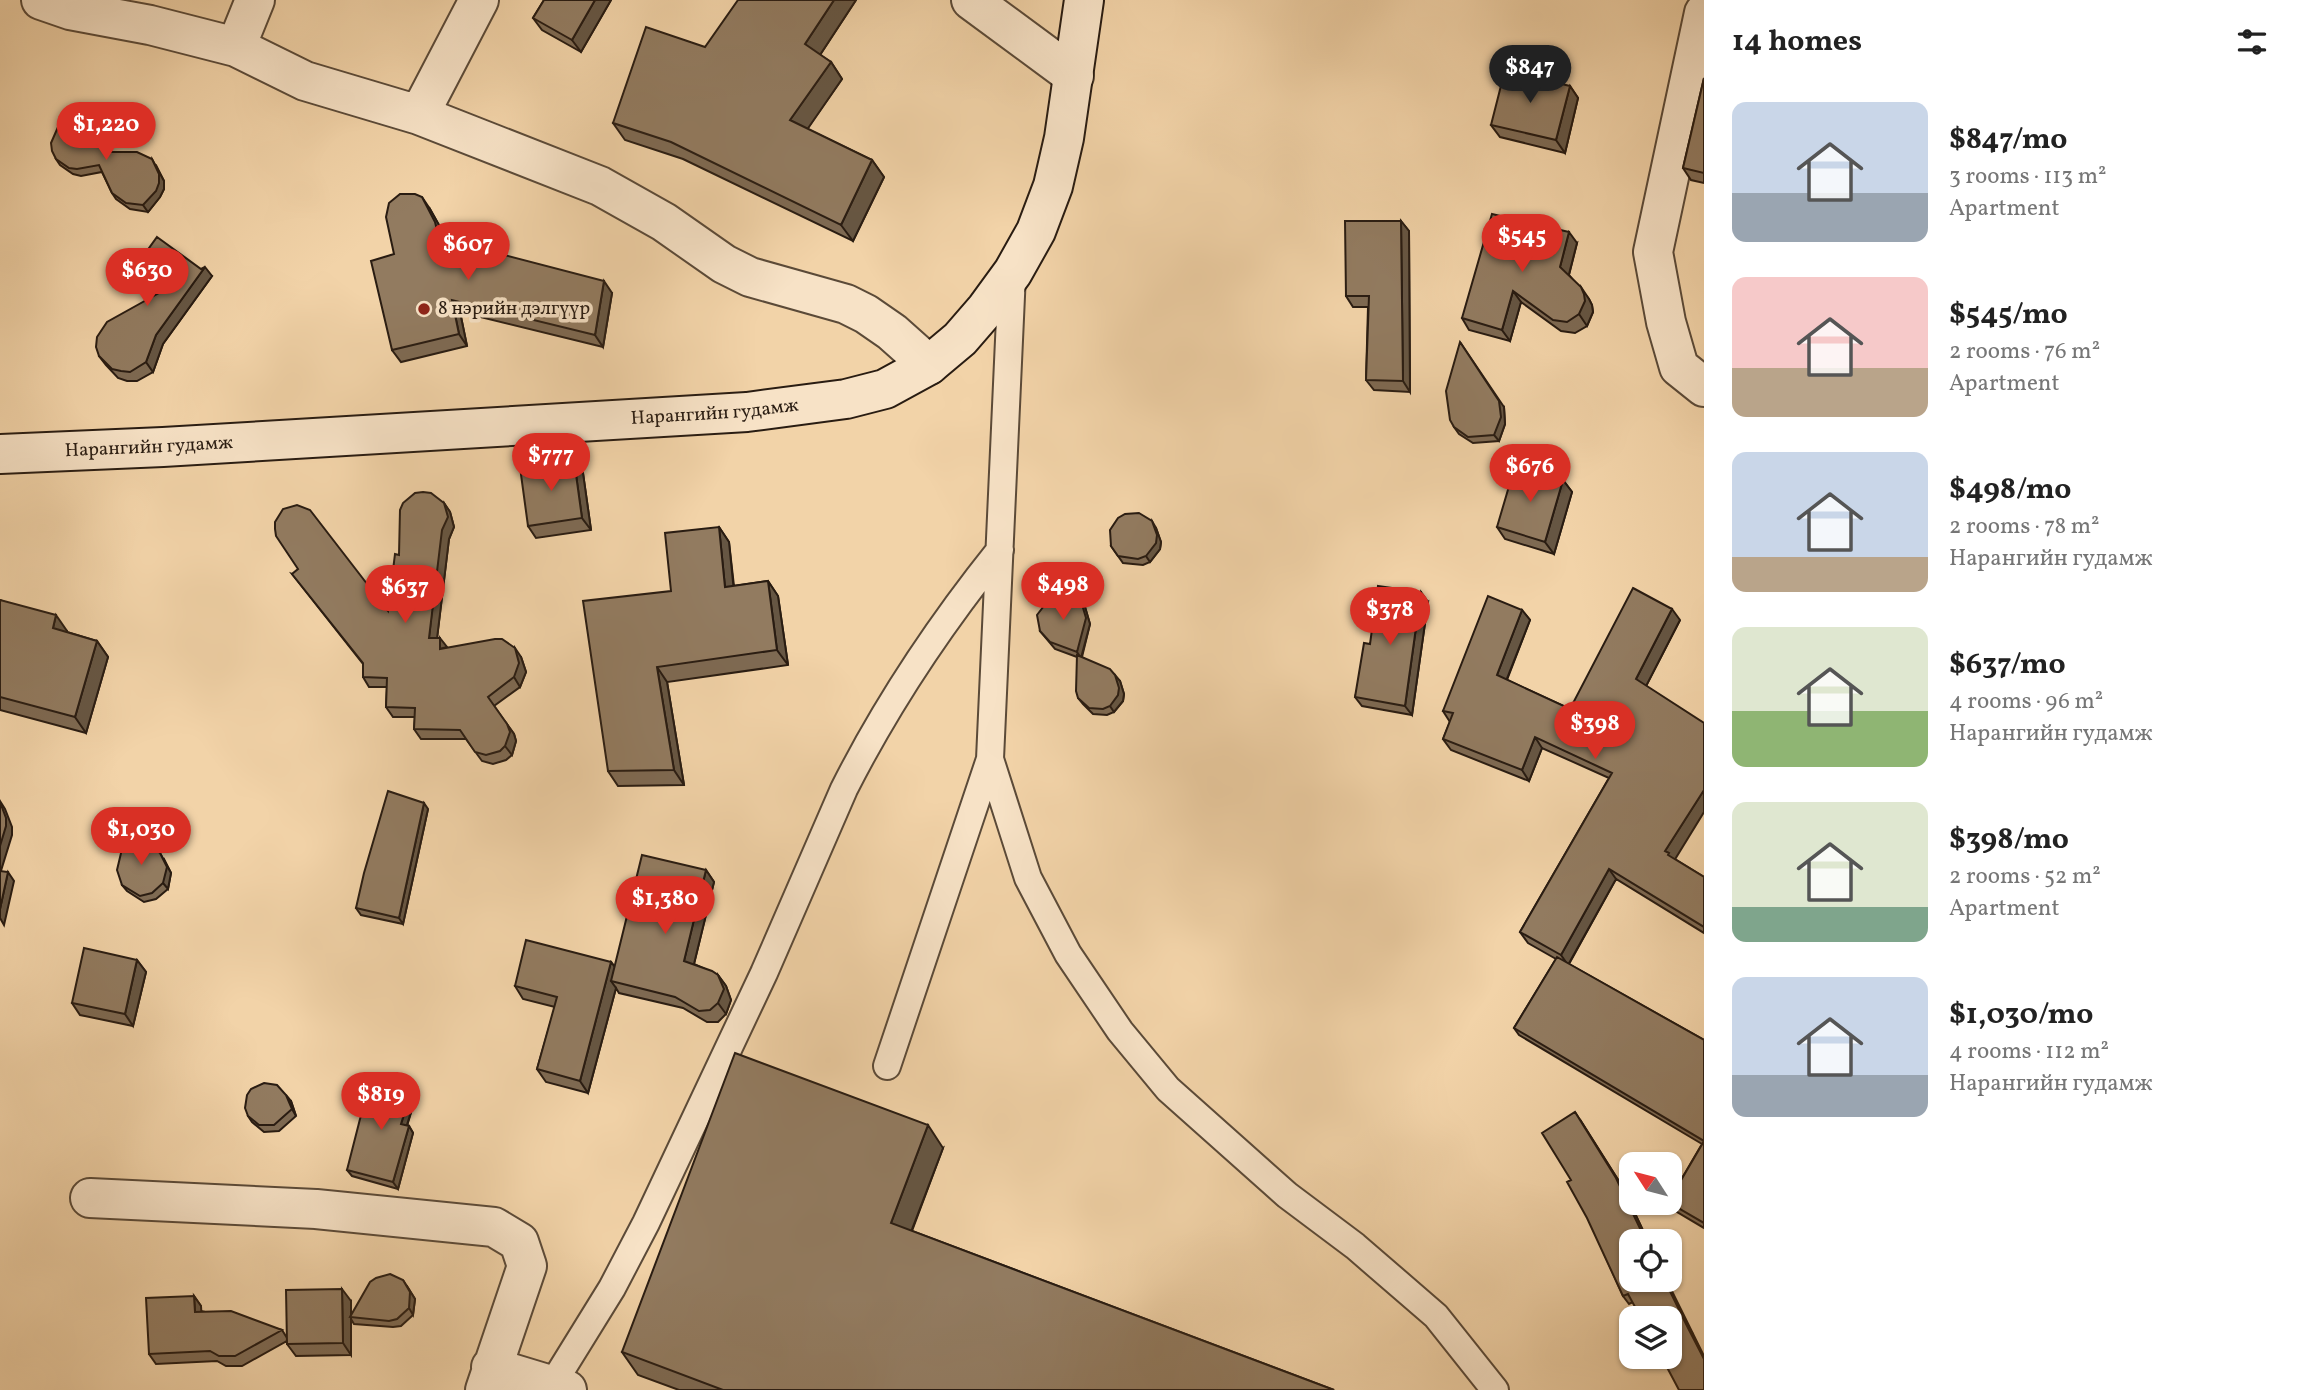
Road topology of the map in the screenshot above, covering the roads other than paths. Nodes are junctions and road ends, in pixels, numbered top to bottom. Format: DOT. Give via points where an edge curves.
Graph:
graph roads {
  1 [pos="41,0"];
  2 [pos="255,0"];
  3 [pos="479,0"];
  4 [pos="971,0"];
  5 [pos="1084,0"];
  6 [pos="1704,13"];
  7 [pos="236,47"];
  8 [pos="1074,76"];
  9 [pos="419,115"];
  10 [pos="1013,272"];
  11 [pos="929,365"];
  12 [pos="1704,387"];
  13 [pos="0,454"];
  14 [pos="1000,550"];
  15 [pos="990,759"];
  16 [pos="887,1066"];
  17 [pos="90,1198"];
  18 [pos="488,1379"];
  19 [pos="559,1387"];
  20 [pos="1495,1390"];
  1 -- 7 [label="street"];
  2 -- 7 [label="street"];
  3 -- 9 [label="street"];
  4 -- 8 [label="street"];
  5 -- 8 [label="street, Нарангийн гудамж"];
  6 -- 12 [label="street" via="1653,252 1679,367"];
  7 -- 9 [label="street" via="305,80"];
  8 -- 10 [label="street, Нарангийн гудамж" via="1053,186 1036,231"];
  9 -- 11 [label="street" via="600,186 750,277 846,304 892,332"];
  10 -- 11 [label="street, Нарангийн гудамж" via="960,339"];
  10 -- 14 [label="lane"];
  11 -- 13 [label="street, Нарангийн гудамж" via="885,388 846,399 747,412"];
  14 -- 15 [label="lane"];
  14 -- 19 [label="lane" via="919,657 864,749 646,1223"];
  15 -- 16 [label="lane"];
  15 -- 20 [label="lane" via="1028,878 1068,954 1120,1031 1168,1089 1287,1195 1436,1316"];
  17 -- 18 [label="street" via="316,1209 495,1227 519,1242 527,1266"];
  18 -- 19 [label="street"];
}
